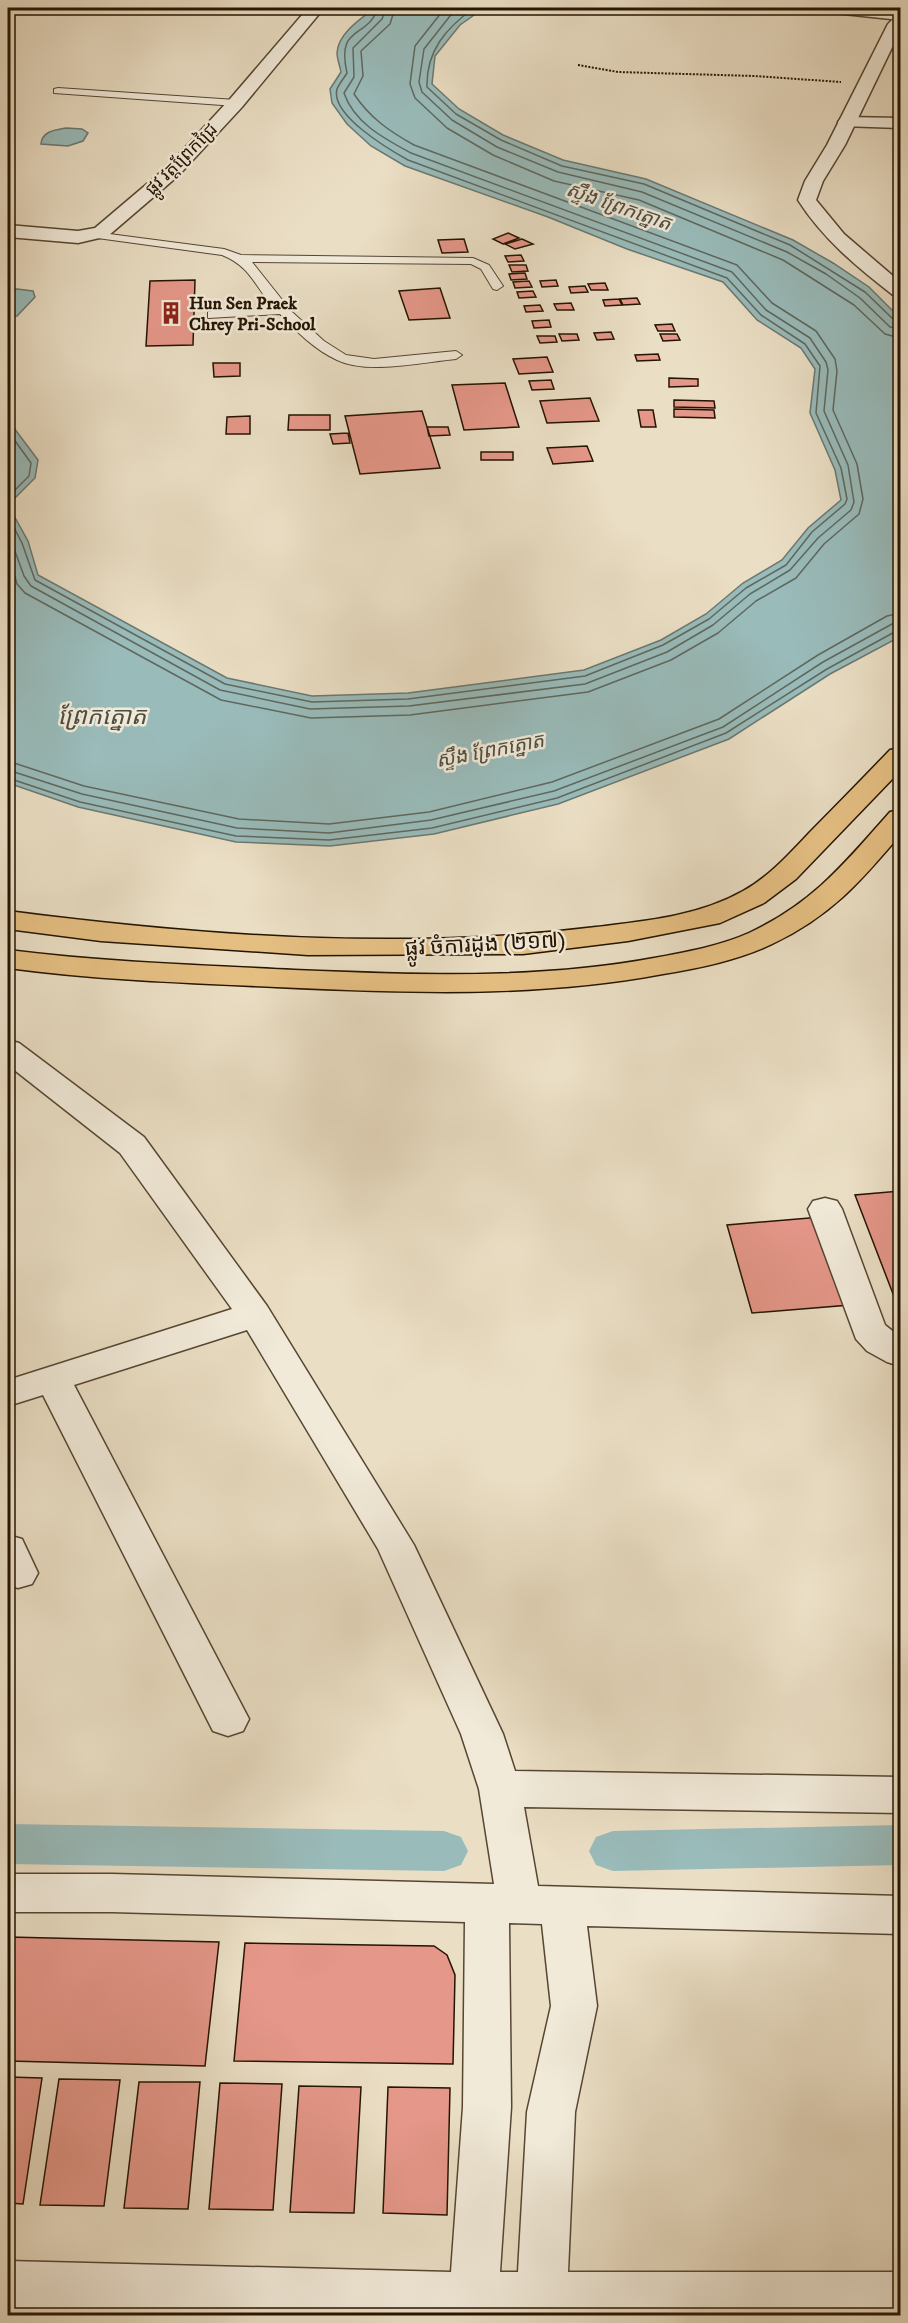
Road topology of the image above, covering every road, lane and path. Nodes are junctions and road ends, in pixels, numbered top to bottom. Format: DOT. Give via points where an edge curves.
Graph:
graph roads {
  1 [pos="316,8"];
  2 [pos="834,8"];
  3 [pos="900,15"];
  4 [pos="900,21"];
  5 [pos="579,65"];
  6 [pos="865,84"];
  7 [pos="58,91"];
  8 [pos="236,104"];
  9 [pos="847,122"];
  10 [pos="900,123"];
  11 [pos="8,231"];
  12 [pos="94,235"];
  13 [pos="243,258"];
  14 [pos="497,286"];
  15 [pos="900,291"];
  16 [pos="282,310"];
  17 [pos="212,315"];
  18 [pos="456,355"];
  19 [pos="900,756"];
  20 [pos="900,818"];
  21 [pos="8,920"];
  22 [pos="308,946"];
  23 [pos="8,959"];
  24 [pos="301,979"];
  25 [pos="8,1050"];
  26 [pos="825,1209"];
  27 [pos="255,1315"];
  28 [pos="900,1353"];
  29 [pos="53,1379"];
  30 [pos="8,1393"];
  31 [pos="228,1719"];
  32 [pos="500,1790"];
  33 [pos="900,1795"];
  34 [pos="8,1893"];
  35 [pos="523,1905"];
  36 [pos="900,1915"];
  37 [pos="8,2286"];
  38 [pos="542,2296"];
  39 [pos="474,2297"];
  40 [pos="900,2297"];
  41 [pos="357,2305"];
  42 [pos="776,2306"];
  1 -- 8 [label="street, ផ្លូវ វត្តព្រែកជ្រៃ"];
  2 -- 3 [label="street"];
  4 -- 6 [label="street"];
  5 -- 6 [label="path" via="618,72"];
  6 -- 9 [label="street"];
  7 -- 8 [label="lane"];
  8 -- 12 [label="street, ផ្លូវ វត្តព្រែកជ្រៃ" via="173,171"];
  9 -- 10 [label="street"];
  9 -- 15 [label="street" via="807,200 819,221"];
  11 -- 12 [label="street"];
  12 -- 13 [label="lane" via="224,252"];
  13 -- 14 [label="lane" via="473,261 485,267"];
  13 -- 16 [label="lane"];
  16 -- 17 [label="lane"];
  16 -- 18 [label="lane" via="327,350 349,361"];
  19 -- 22 [label="main road, ផ្លូវ ចំការដូង (២១៧)" via="786,873 754,897 710,917 523,945"];
  20 -- 24 [label="main road, ផ្លូវ ចំការដូង (២១៧)" via="836,889 802,917 741,946 646,969 525,982 434,984"];
  21 -- 22 [label="main road, ផ្លូវ ចំការដូង (២១៧)" via="101,932"];
  22 -- 24 [label="main road"];
  23 -- 24 [label="main road, ផ្លូវ ចំការដូង (២១៧)" via="81,969"];
  25 -- 27 [label="street" via="132,1145"];
  26 -- 28 [label="street" via="869,1330 880,1342"];
  27 -- 29 [label="street"];
  27 -- 32 [label="street" via="394,1545 482,1734"];
  29 -- 30 [label="street"];
  29 -- 31 [label="street"];
  32 -- 33 [label="street"];
  32 -- 35 [label="street"];
  34 -- 35 [label="street"];
  35 -- 36 [label="street"];
  35 -- 38 [label="street" via="574,2006 551,2112"];
  35 -- 39 [label="street" via="487,2107"];
  37 -- 41 [label="street"];
  38 -- 39 [label="street"];
  38 -- 42 [label="street"];
  39 -- 41 [label="street"];
  40 -- 42 [label="street"];
}
